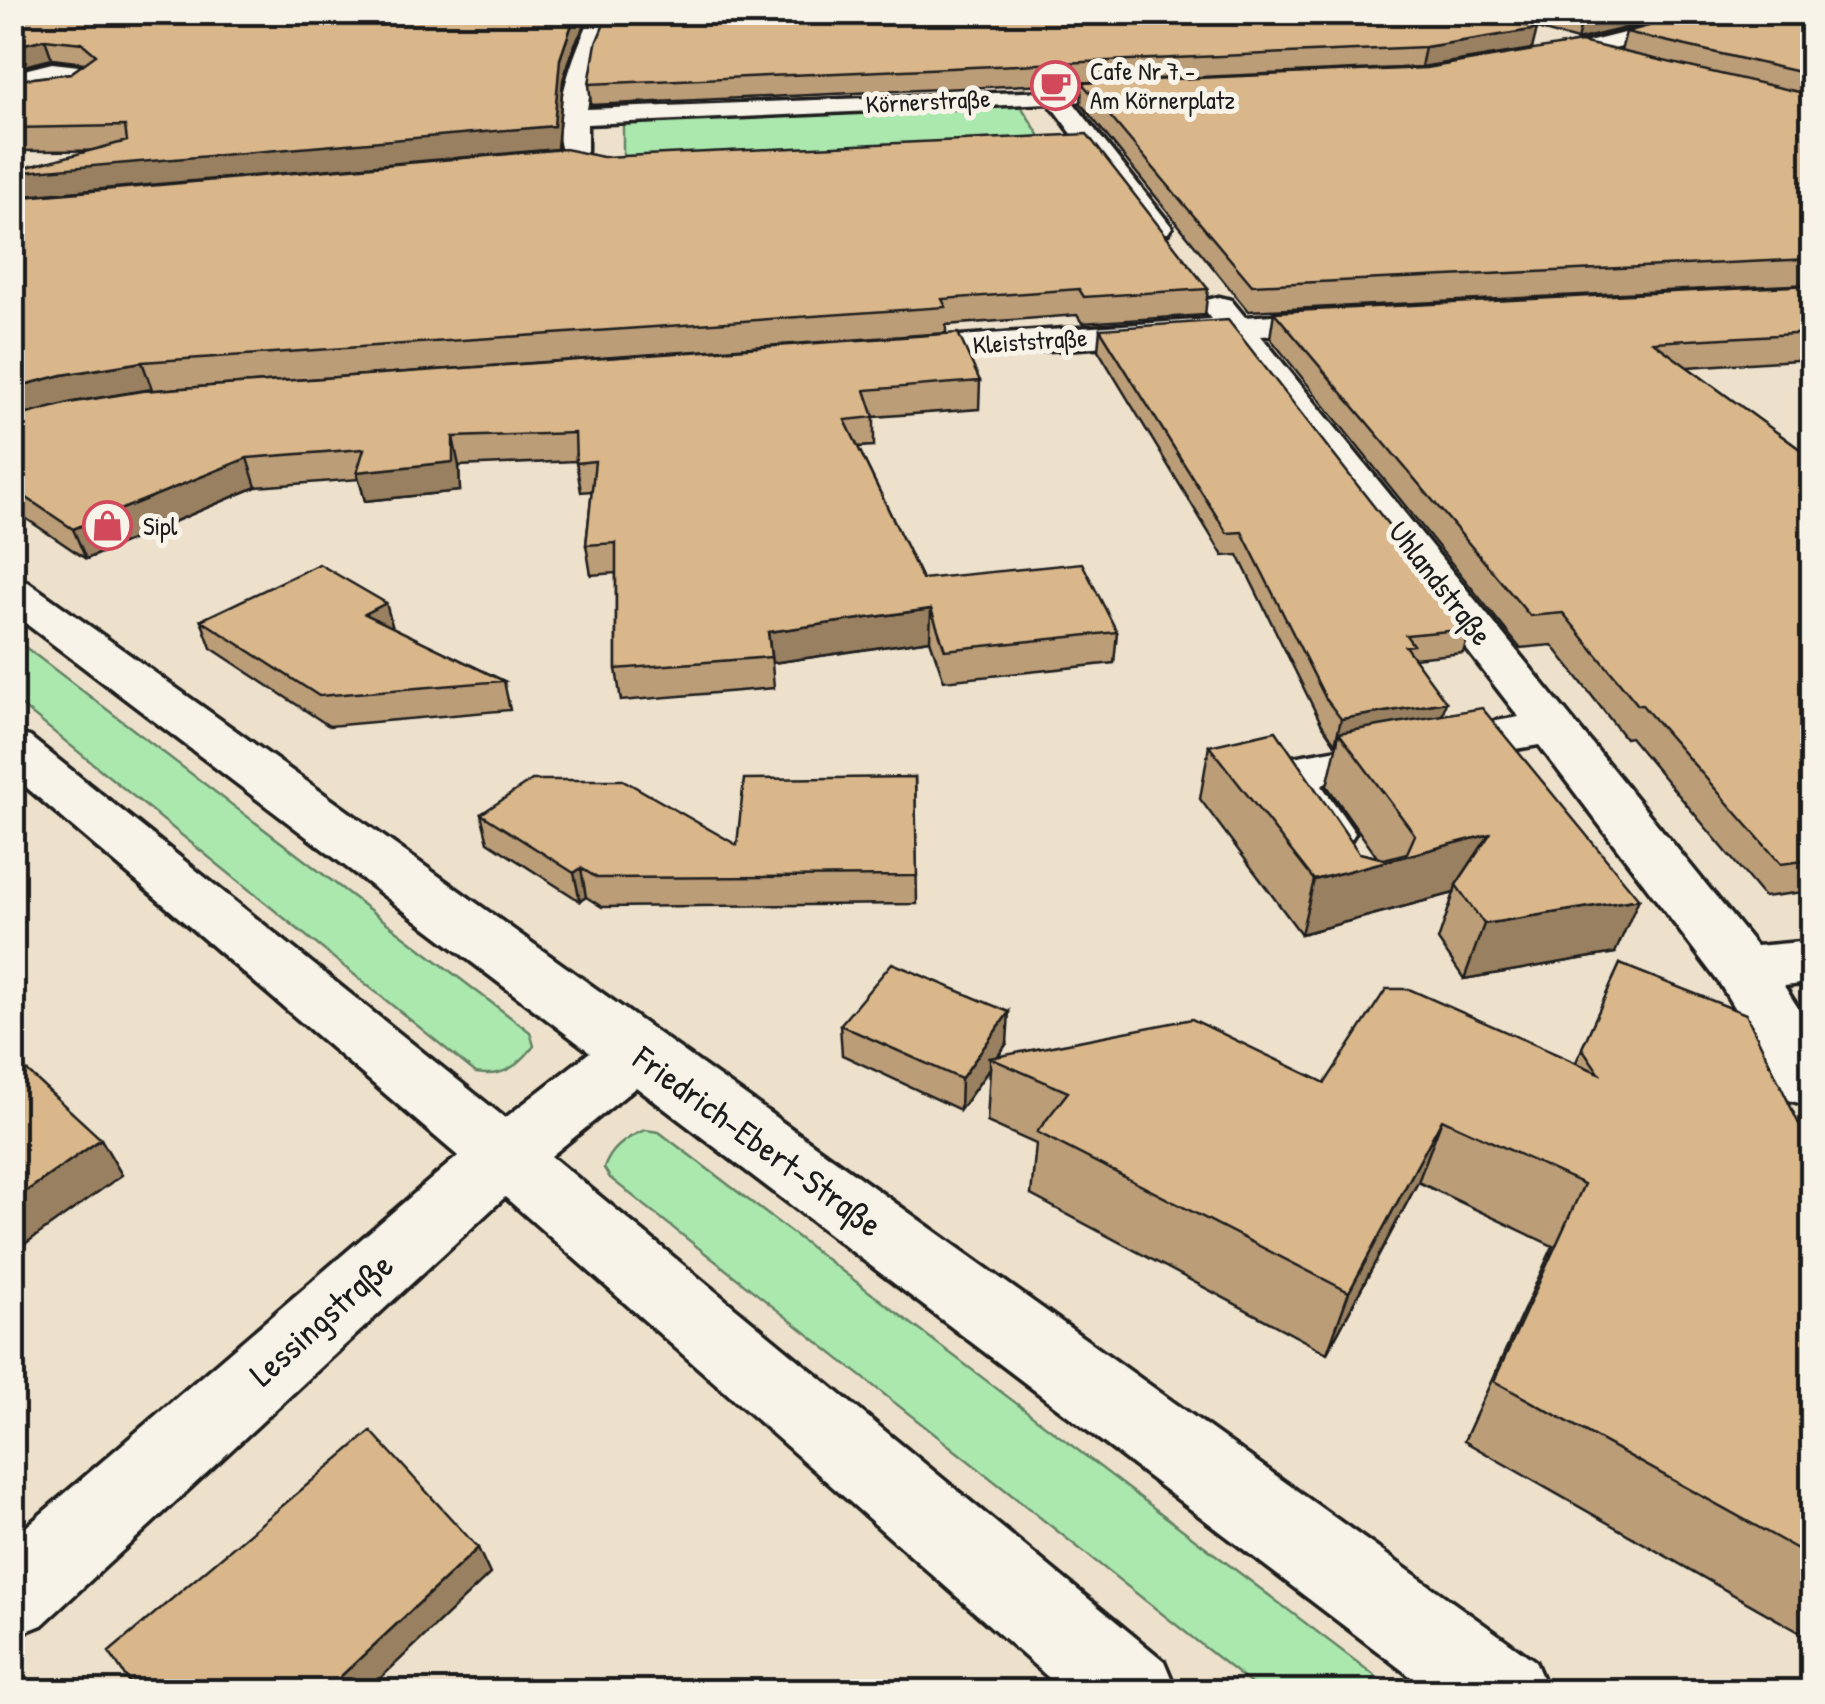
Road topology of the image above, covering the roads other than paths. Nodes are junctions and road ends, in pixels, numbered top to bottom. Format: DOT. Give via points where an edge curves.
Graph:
graph roads {
  1 [pos="605,12"];
  2 [pos="1734,12"];
  3 [pos="1529,38"];
  4 [pos="1582,53"];
  5 [pos="1620,62"];
  6 [pos="1502,69"];
  7 [pos="1112,92"];
  8 [pos="1055,95"];
  9 [pos="572,118"];
  10 [pos="1096,145"];
  11 [pos="1057,146"];
  12 [pos="576,162"];
  13 [pos="1178,254"];
  14 [pos="1200,283"];
  15 [pos="1374,318"];
  16 [pos="1235,326"];
  17 [pos="861,353"];
  18 [pos="12,591"];
  19 [pos="1552,726"];
  20 [pos="12,748"];
  21 [pos="1358,876"];
  22 [pos="1812,962"];
  23 [pos="1741,969"];
  24 [pos="636,1052"];
  25 [pos="1812,1082"];
  26 [pos="504,1156"];
  27 [pos="12,1596"];
  28 [pos="1133,1692"];
  29 [pos="1504,1692"];
  1 -- 9 [label="street" via="578,80"];
  2 -- 4 [label="street"];
  3 -- 4 [label="street"];
  4 -- 5 [label="street"];
  4 -- 6 [label="street"];
  7 -- 8 [label="street, Körnerstraße"];
  8 -- 9 [label="street, Körnerstraße"];
  8 -- 10 [label="street"];
  9 -- 12 [label="street"];
  10 -- 11 [label="street"];
  10 -- 13 [label="street"];
  14 -- 16 [label="street, Uhlandstraße"];
  15 -- 16 [label="street, Kleiststraße"];
  16 -- 17 [label="street, Kleiststraße"];
  16 -- 19 [label="street, Uhlandstraße"];
  18 -- 24 [label="street, Friedrich-Ebert-Straße"];
  19 -- 21 [label="street" via="1312,768 1294,784"];
  19 -- 23 [label="street, Uhlandstraße"];
  20 -- 26 [label="street"];
  22 -- 23 [label="street"];
  23 -- 25 [label="street, Uhlandstraße"];
  24 -- 26 [label="street, Lessingstraße"];
  24 -- 29 [label="street, Friedrich-Ebert-Straße"];
  26 -- 27 [label="street, Lessingstraße"];
  26 -- 28 [label="street"];
}
